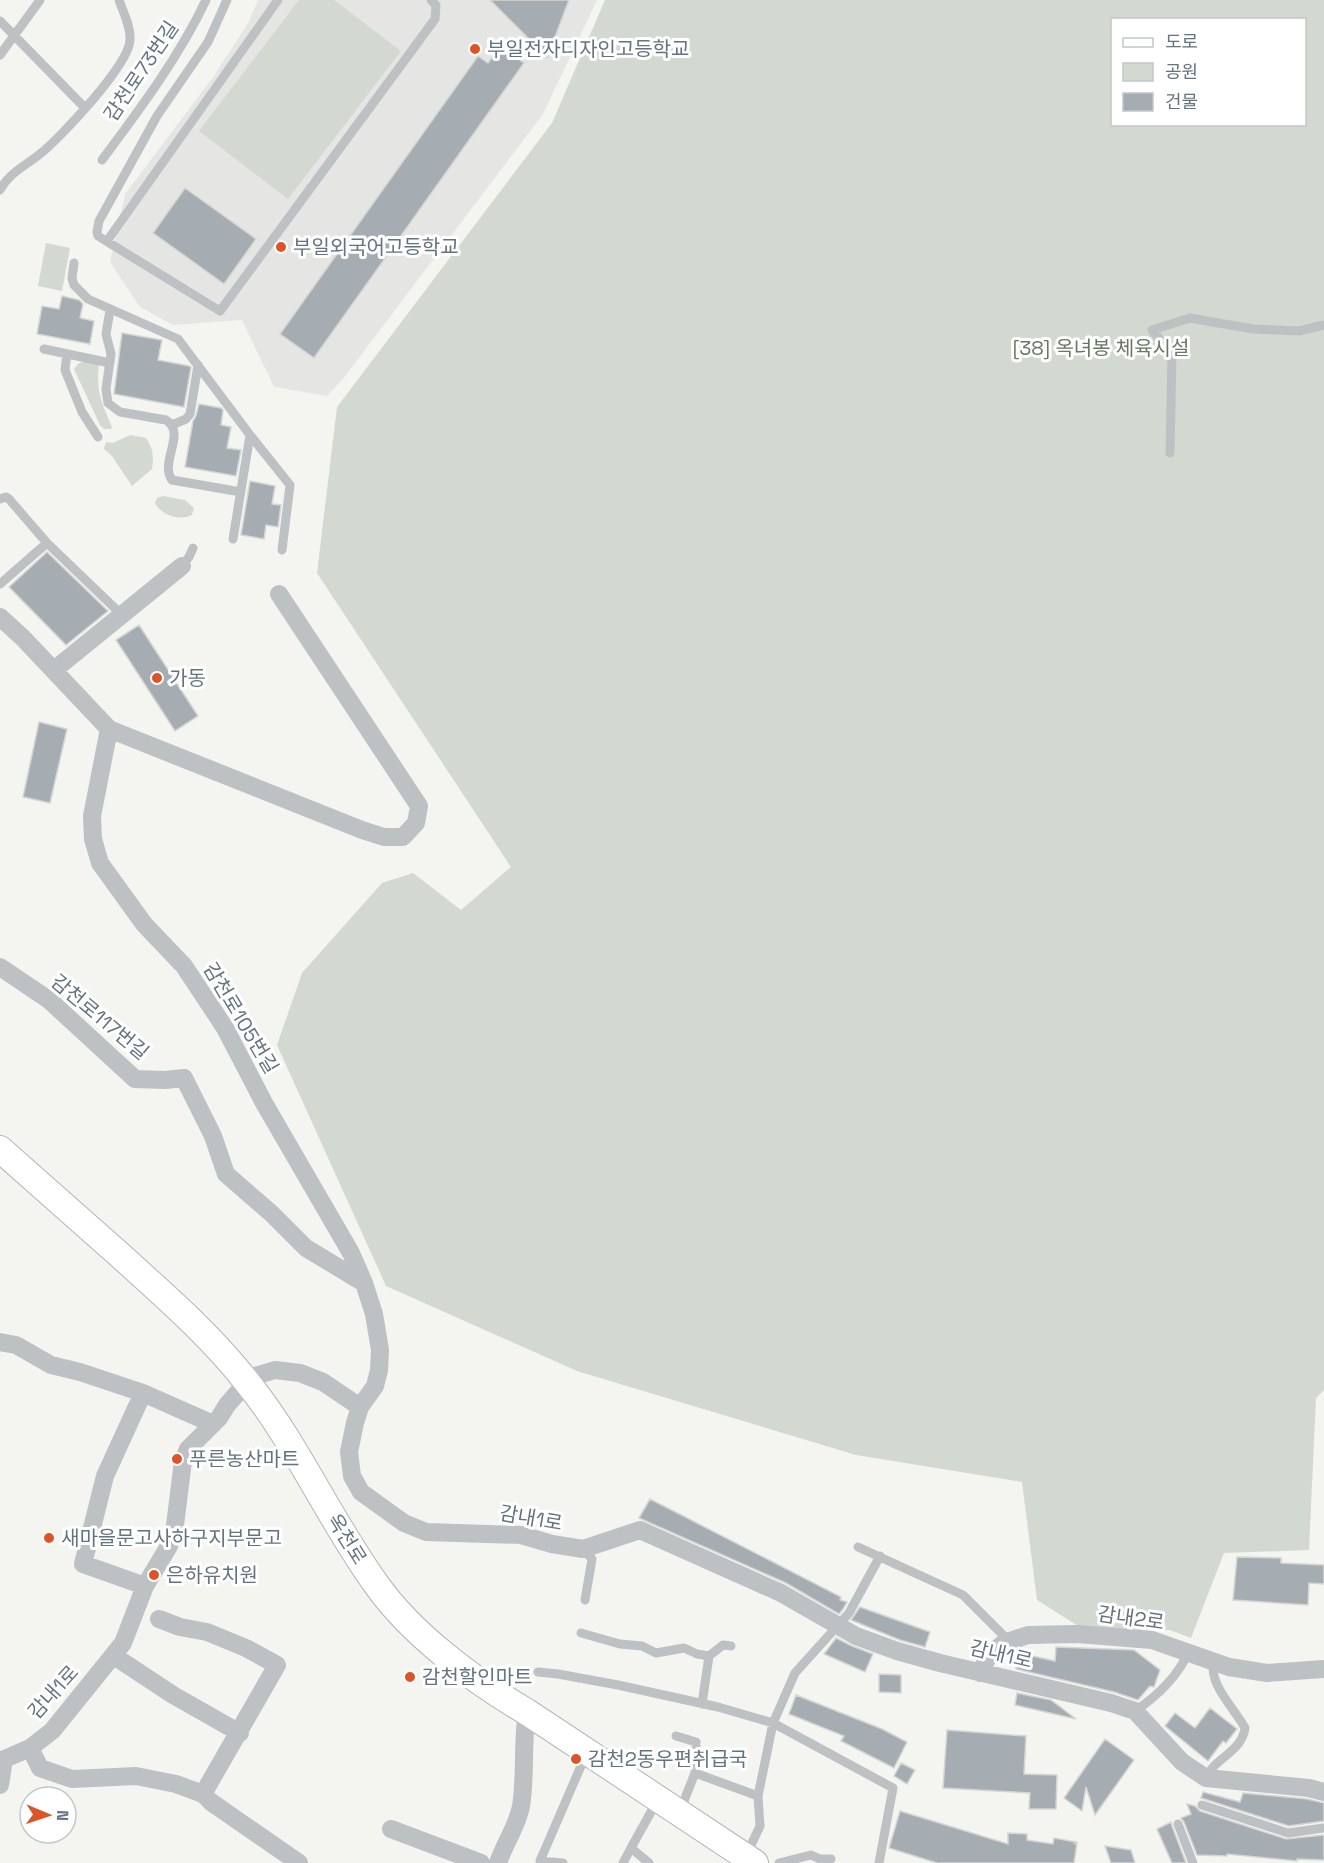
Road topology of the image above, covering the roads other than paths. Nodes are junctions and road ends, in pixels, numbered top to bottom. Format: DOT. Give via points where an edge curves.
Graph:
graph roads {
  1 [pos="40,0"];
  2 [pos="119,0"];
  3 [pos="206,0"];
  4 [pos="227,0"];
  5 [pos="278,0"];
  6 [pos="431,0"];
  7 [pos="0,21"];
  8 [pos="13,37"];
  9 [pos="0,55"];
  10 [pos="85,108"];
  11 [pos="102,160"];
  12 [pos="0,190"];
  13 [pos="107,241"];
  14 [pos="74,263"];
  15 [pos="110,310"];
  16 [pos="1324,325"];
  17 [pos="44,349"];
  18 [pos="67,354"];
  19 [pos="110,363"];
  20 [pos="198,365"];
  21 [pos="172,425"];
  22 [pos="250,435"];
  23 [pos="98,437"];
  24 [pos="1170,453"];
  25 [pos="241,492"];
  26 [pos="0,499"];
  27 [pos="233,539"];
  28 [pos="47,543"];
  29 [pos="193,548"];
  30 [pos="282,550"];
  31 [pos="182,566"];
  32 [pos="0,584"];
  33 [pos="279,594"];
  34 [pos="122,615"];
  35 [pos="0,616"];
  36 [pos="54,670"];
  37 [pos="108,729"];
  38 [pos="0,967"];
  39 [pos="0,1149"];
  40 [pos="364,1283"];
  41 [pos="0,1342"];
  42 [pos="247,1382"];
  43 [pos="143,1393"];
  44 [pos="360,1407"];
  45 [pos="213,1424"];
  46 [pos="858,1547"];
  47 [pos="583,1549"];
  48 [pos="880,1556"];
  49 [pos="145,1586"];
  50 [pos="585,1600"];
  51 [pos="159,1619"];
  52 [pos="837,1625"];
  53 [pos="581,1633"];
  54 [pos="1009,1641"];
  55 [pos="730,1646"];
  56 [pos="1188,1653"];
  57 [pos="114,1656"];
  58 [pos="709,1656"];
  59 [pos="1215,1662"];
  60 [pos="1324,1669"];
  61 [pos="538,1672"];
  62 [pos="980,1672"];
  63 [pos="702,1704"];
  64 [pos="1136,1711"];
  65 [pos="527,1712"];
  66 [pos="773,1723"];
  67 [pos="240,1733"];
  68 [pos="676,1736"];
  69 [pos="30,1748"];
  70 [pos="587,1752"];
  71 [pos="2,1760"];
  72 [pos="695,1773"];
  73 [pos="1206,1778"];
  74 [pos="0,1785"];
  75 [pos="1324,1792"];
  76 [pos="204,1794"];
  77 [pos="758,1796"];
  78 [pos="658,1798"];
  79 [pos="1202,1805"];
  80 [pos="679,1813"];
  81 [pos="1178,1824"];
  82 [pos="1324,1828"];
  83 [pos="391,1829"];
  84 [pos="632,1848"];
  85 [pos="741,1857"];
  86 [pos="831,1859"];
  87 [pos="299,1863"];
  88 [pos="481,1863"];
  89 [pos="498,1863"];
  90 [pos="563,1863"];
  91 [pos="623,1863"];
  92 [pos="649,1863"];
  93 [pos="779,1863"];
  94 [pos="879,1863"];
  95 [pos="1193,1863"];
  1 -- 8 [label="lane"];
  2 -- 10 [label="lane" via="130,43 107,83"];
  3 -- 11 [label="lane, 감천로73번길" via="188,35"];
  4 -- 13 [label="lane" via="208,42 157,116 99,221 97,234"];
  5 -- 13 [label="lane"];
  6 -- 13 [label="lane" via="436,5 435,19 221,310"];
  7 -- 8 [label="lane"];
  8 -- 9 [label="lane"];
  8 -- 10 [label="lane"];
  10 -- 12 [label="lane" via="52,144 8,176"];
  14 -- 15 [label="lane" via="72,278 77,290"];
  15 -- 19 [label="lane" via="106,334"];
  15 -- 20 [label="lane" via="174,336"];
  16 -- 24 [label="lane" via="1299,331 1253,329 1190,318 1152,330 1172,354"];
  17 -- 18 [label="lane"];
  18 -- 19 [label="lane"];
  18 -- 23 [label="lane" via="65,370 81,412"];
  19 -- 21 [label="lane" via="106,394 110,406 120,412 166,420"];
  20 -- 21 [label="lane" via="190,414"];
  20 -- 22 [label="lane"];
  21 -- 25 [label="lane" via="168,471 172,480"];
  22 -- 25 [label="lane"];
  22 -- 30 [label="lane" via="291,485"];
  25 -- 27 [label="lane"];
  26 -- 28 [label="lane" via="9,499"];
  28 -- 32 [label="lane"];
  28 -- 34 [label="lane"];
  29 -- 31 [label="lane"];
  31 -- 34 [label="street"];
  33 -- 37 [label="street" via="419,806 416,823 403,837 384,837 362,830"];
  34 -- 36 [label="street"];
  35 -- 36 [label="street"];
  36 -- 37 [label="street"];
  37 -- 40 [label="street, 감천로105번길" via="92,816 100,863 144,924 184,966 225,1029"];
  38 -- 40 [label="street, 감천로117번길" via="49,1000 135,1079 184,1078 213,1136 226,1174 306,1248"];
  39 -- 42 [label="street, 옥천로" via="193,1321"];
  40 -- 44 [label="street, 감천로105번길" via="380,1350 375,1386"];
  41 -- 43 [label="street" via="16,1345 51,1365"];
  42 -- 44 [label="street, 감내1로" via="275,1370 300,1373 323,1382"];
  42 -- 45 [label="street, 감내1로"];
  42 -- 65 [label="street, 옥천로" via="376,1585 400,1614 444,1654"];
  43 -- 45 [label="street"];
  43 -- 49 [label="street" via="105,1476 83,1564"];
  44 -- 47 [label="street, 감내1로" via="349,1452 352,1476 361,1492 404,1523 426,1532 521,1535"];
  45 -- 49 [label="street, 감내1로" via="188,1449 169,1546"];
  46 -- 48 [label="lane"];
  47 -- 50 [label="lane" via="592,1559"];
  47 -- 52 [label="street, 감내1로" via="640,1530 781,1593"];
  48 -- 52 [label="lane" via="849,1613"];
  48 -- 54 [label="lane" via="963,1595"];
  49 -- 57 [label="street, 감내1로"];
  51 -- 67 [label="street" via="207,1632 277,1665"];
  52 -- 62 [label="street, 감내1로" via="897,1651"];
  52 -- 66 [label="lane" via="795,1673"];
  53 -- 58 [label="lane" via="642,1646 656,1653 684,1648"];
  54 -- 56 [label="street, 감내2로" via="1028,1635 1119,1636 1152,1640"];
  54 -- 62 [label="street, 감내2로" via="989,1655"];
  55 -- 58 [label="lane" via="723,1645"];
  56 -- 59 [label="street, 감내2로"];
  56 -- 64 [label="lane" via="1164,1688"];
  57 -- 67 [label="street"];
  57 -- 69 [label="street, 감내1로" via="52,1731"];
  58 -- 63 [label="lane"];
  59 -- 60 [label="street, 감내2로" via="1267,1673"];
  59 -- 73 [label="lane" via="1217,1684 1245,1728 1236,1746 1209,1770"];
  61 -- 63 [label="lane"];
  62 -- 64 [label="street, 감내1로"];
  63 -- 66 [label="lane"];
  64 -- 73 [label="street, 감내1로" via="1182,1761"];
  65 -- 70 [label="street, 옥천로"];
  65 -- 89 [label="street" via="520,1809"];
  66 -- 77 [label="lane"];
  66 -- 94 [label="lane" via="893,1788"];
  67 -- 76 [label="street"];
  68 -- 72 [label="lane" via="696,1742"];
  69 -- 71 [label="street, 감내1로"];
  69 -- 76 [label="street" via="40,1768 72,1779 136,1776"];
  70 -- 78 [label="street, 옥천로"];
  70 -- 90 [label="lane" via="540,1861"];
  71 -- 74 [label="street"];
  72 -- 77 [label="lane"];
  72 -- 80 [label="lane"];
  73 -- 75 [label="street"];
  76 -- 87 [label="street"];
  77 -- 85 [label="lane" via="760,1826"];
  78 -- 80 [label="street, 옥천로"];
  78 -- 84 [label="lane"];
  79 -- 82 [label="lane" via="1288,1833"];
  80 -- 85 [label="street, 옥천로"];
  81 -- 95 [label="lane"];
  83 -- 88 [label="street"];
  84 -- 91 [label="lane"];
  84 -- 92 [label="lane"];
  86 -- 93 [label="lane" via="811,1855"];
}
